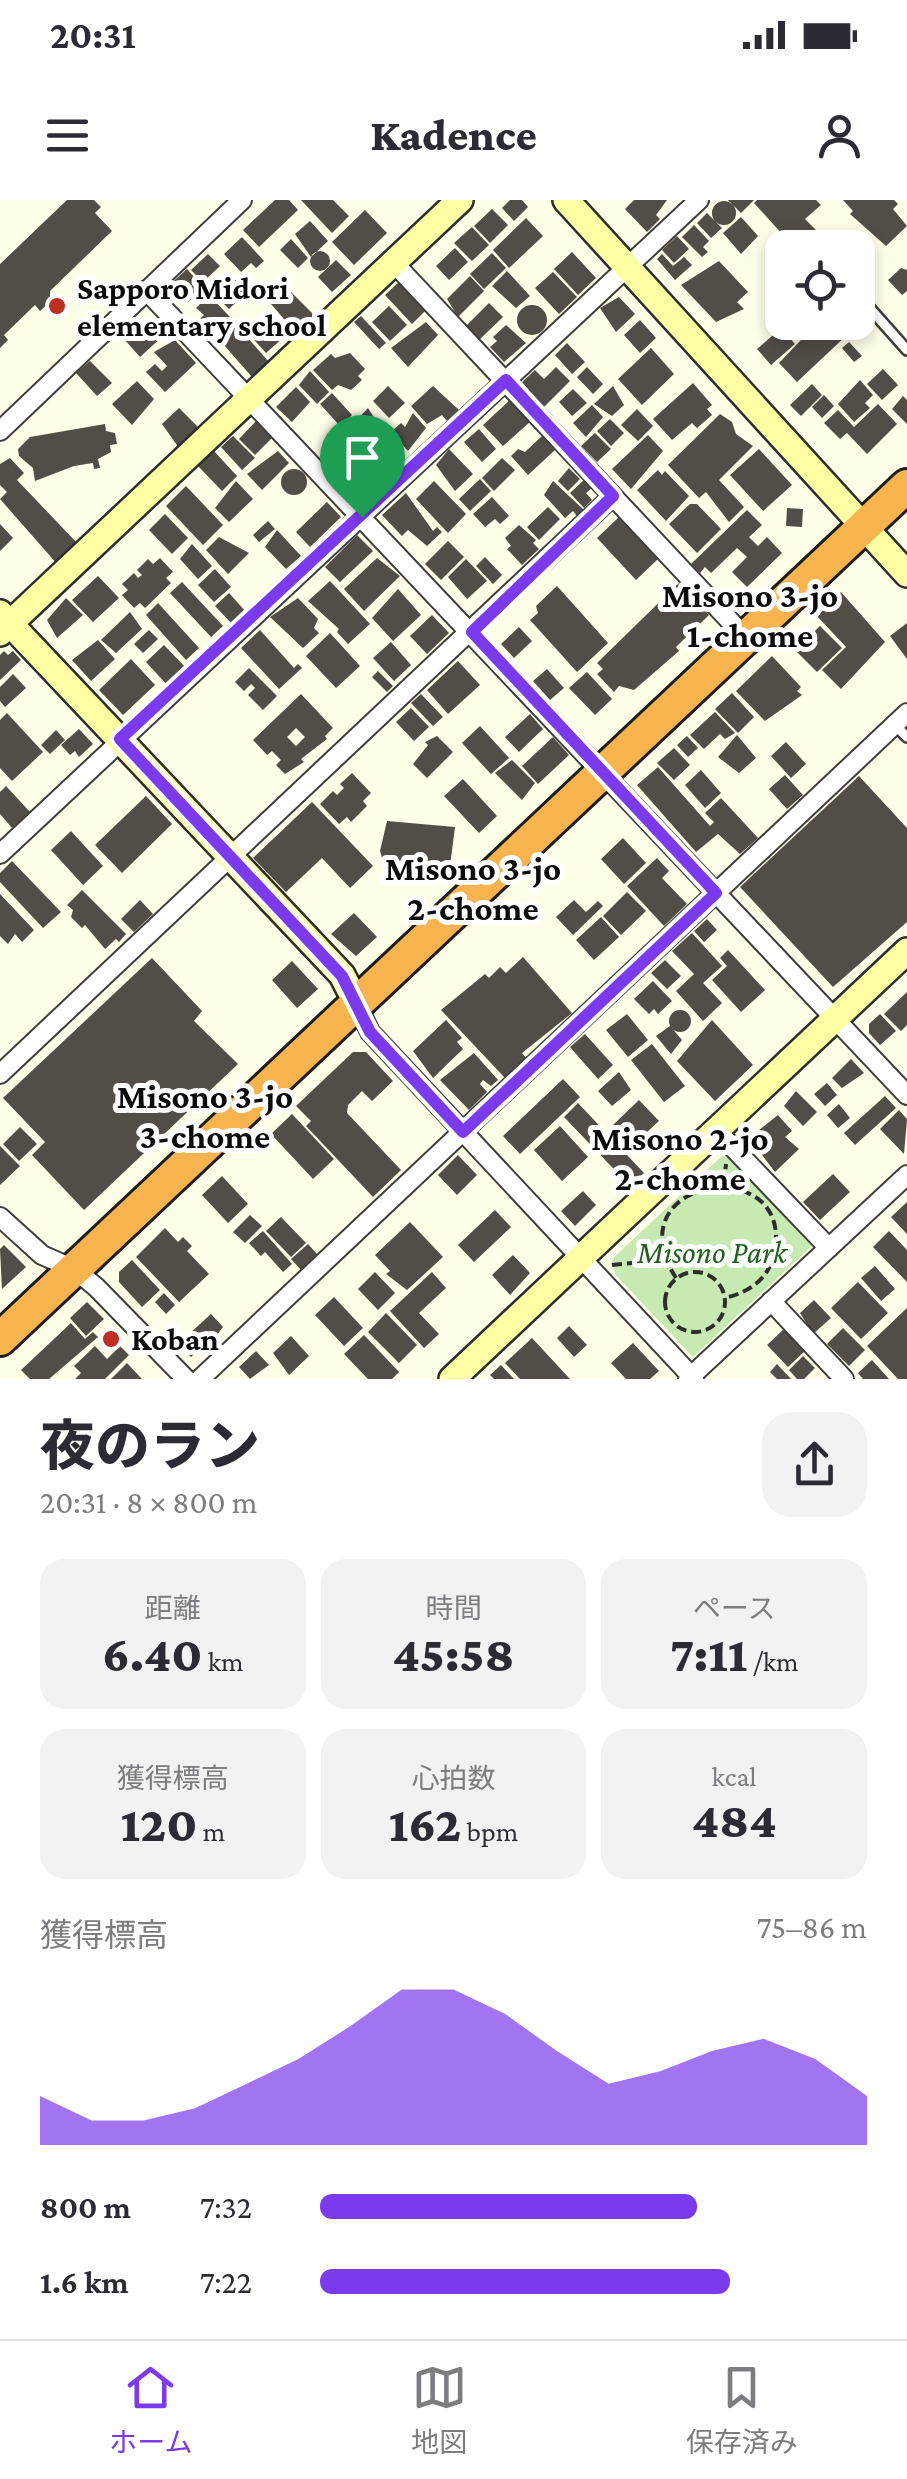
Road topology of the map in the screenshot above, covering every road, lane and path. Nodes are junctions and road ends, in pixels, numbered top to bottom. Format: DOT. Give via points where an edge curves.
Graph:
graph roads {
  1 [pos="242,200"];
  2 [pos="460,200"];
  3 [pos="566,200"];
  4 [pos="699,200"];
  5 [pos="394,263"];
  6 [pos="627,267"];
  7 [pos="146,290"];
  8 [pos="875,314"];
  9 [pos="907,350"];
  10 [pos="506,380"];
  11 [pos="250,399"];
  12 [pos="0,431"];
  13 [pos="907,486"];
  14 [pos="613,496"];
  15 [pos="362,517"];
  16 [pos="867,526"];
  17 [pos="907,574"];
  18 [pos="3,623"];
  19 [pos="472,632"];
  20 [pos="746,638"];
  21 [pos="903,725"];
  22 [pos="120,739"];
  23 [pos="602,772"];
  24 [pos="0,854"];
  25 [pos="231,858"];
  26 [pos="716,893"];
  27 [pos="907,951"];
  28 [pos="356,1002"];
  29 [pos="836,1018"];
  30 [pos="0,1074"];
  31 [pos="907,1095"];
  32 [pos="463,1132"];
  33 [pos="721,1142"];
  34 [pos="907,1175"];
  35 [pos="724,1185"];
  36 [pos="0,1217"];
  37 [pos="829,1248"];
  38 [pos="664,1252"];
  39 [pos="580,1258"];
  40 [pos="608,1265"];
  41 [pos="74,1269"];
  42 [pos="676,1278"];
  43 [pos="725,1298"];
  44 [pos="771,1301"];
  45 [pos="0,1339"];
  46 [pos="691,1378"];
  47 [pos="186,1379"];
  48 [pos="200,1379"];
  49 [pos="452,1379"];
  50 [pos="844,1379"];
  1 -- 7 [label="street"];
  2 -- 5 [label="street"];
  3 -- 6 [label="street"];
  4 -- 6 [label="street"];
  5 -- 10 [label="street"];
  5 -- 11 [label="street"];
  6 -- 10 [label="street"];
  6 -- 16 [label="street"];
  7 -- 11 [label="street"];
  7 -- 12 [label="street"];
  8 -- 9 [label="lane"];
  10 -- 14 [label="street"];
  10 -- 15 [label="street"];
  11 -- 15 [label="street"];
  11 -- 18 [label="street"];
  13 -- 16 [label="highway"];
  14 -- 19 [label="street"];
  14 -- 20 [label="street"];
  15 -- 19 [label="street"];
  15 -- 22 [label="street"];
  16 -- 17 [label="street"];
  16 -- 20 [label="highway"];
  18 -- 22 [label="street"];
  19 -- 23 [label="street"];
  19 -- 25 [label="street"];
  20 -- 23 [label="highway"];
  21 -- 26 [label="street"];
  22 -- 24 [label="street"];
  22 -- 25 [label="street"];
  23 -- 26 [label="street"];
  23 -- 28 [label="highway"];
  25 -- 28 [label="street" via="342,976"];
  25 -- 30 [label="street"];
  26 -- 29 [label="street"];
  26 -- 32 [label="street"];
  27 -- 29 [label="street"];
  28 -- 32 [label="street" via="370,1032"];
  28 -- 41 [label="highway"];
  29 -- 31 [label="street"];
  29 -- 33 [label="street"];
  32 -- 39 [label="street"];
  32 -- 48 [label="street"];
  33 -- 35 [label="path"];
  33 -- 37 [label="street"];
  33 -- 39 [label="street"];
  34 -- 37 [label="street"];
  35 -- 38 [label="path" via="683,1198 666,1223"];
  35 -- 43 [label="path" via="757,1200 775,1232 770,1268 758,1283"];
  36 -- 41 [label="street" via="42,1256"];
  37 -- 44 [label="street"];
  38 -- 40 [label="path" via="651,1261"];
  38 -- 42 [label="path"];
  39 -- 46 [label="street"];
  39 -- 49 [label="street"];
  41 -- 45 [label="highway"];
  41 -- 47 [label="street"];
  42 -- 43 [label="path" via="705,1274"];
  42 -- 43 [label="path" via="665,1305 680,1328 698,1332 715,1324"];
  44 -- 46 [label="street"];
  44 -- 50 [label="street"];
}
